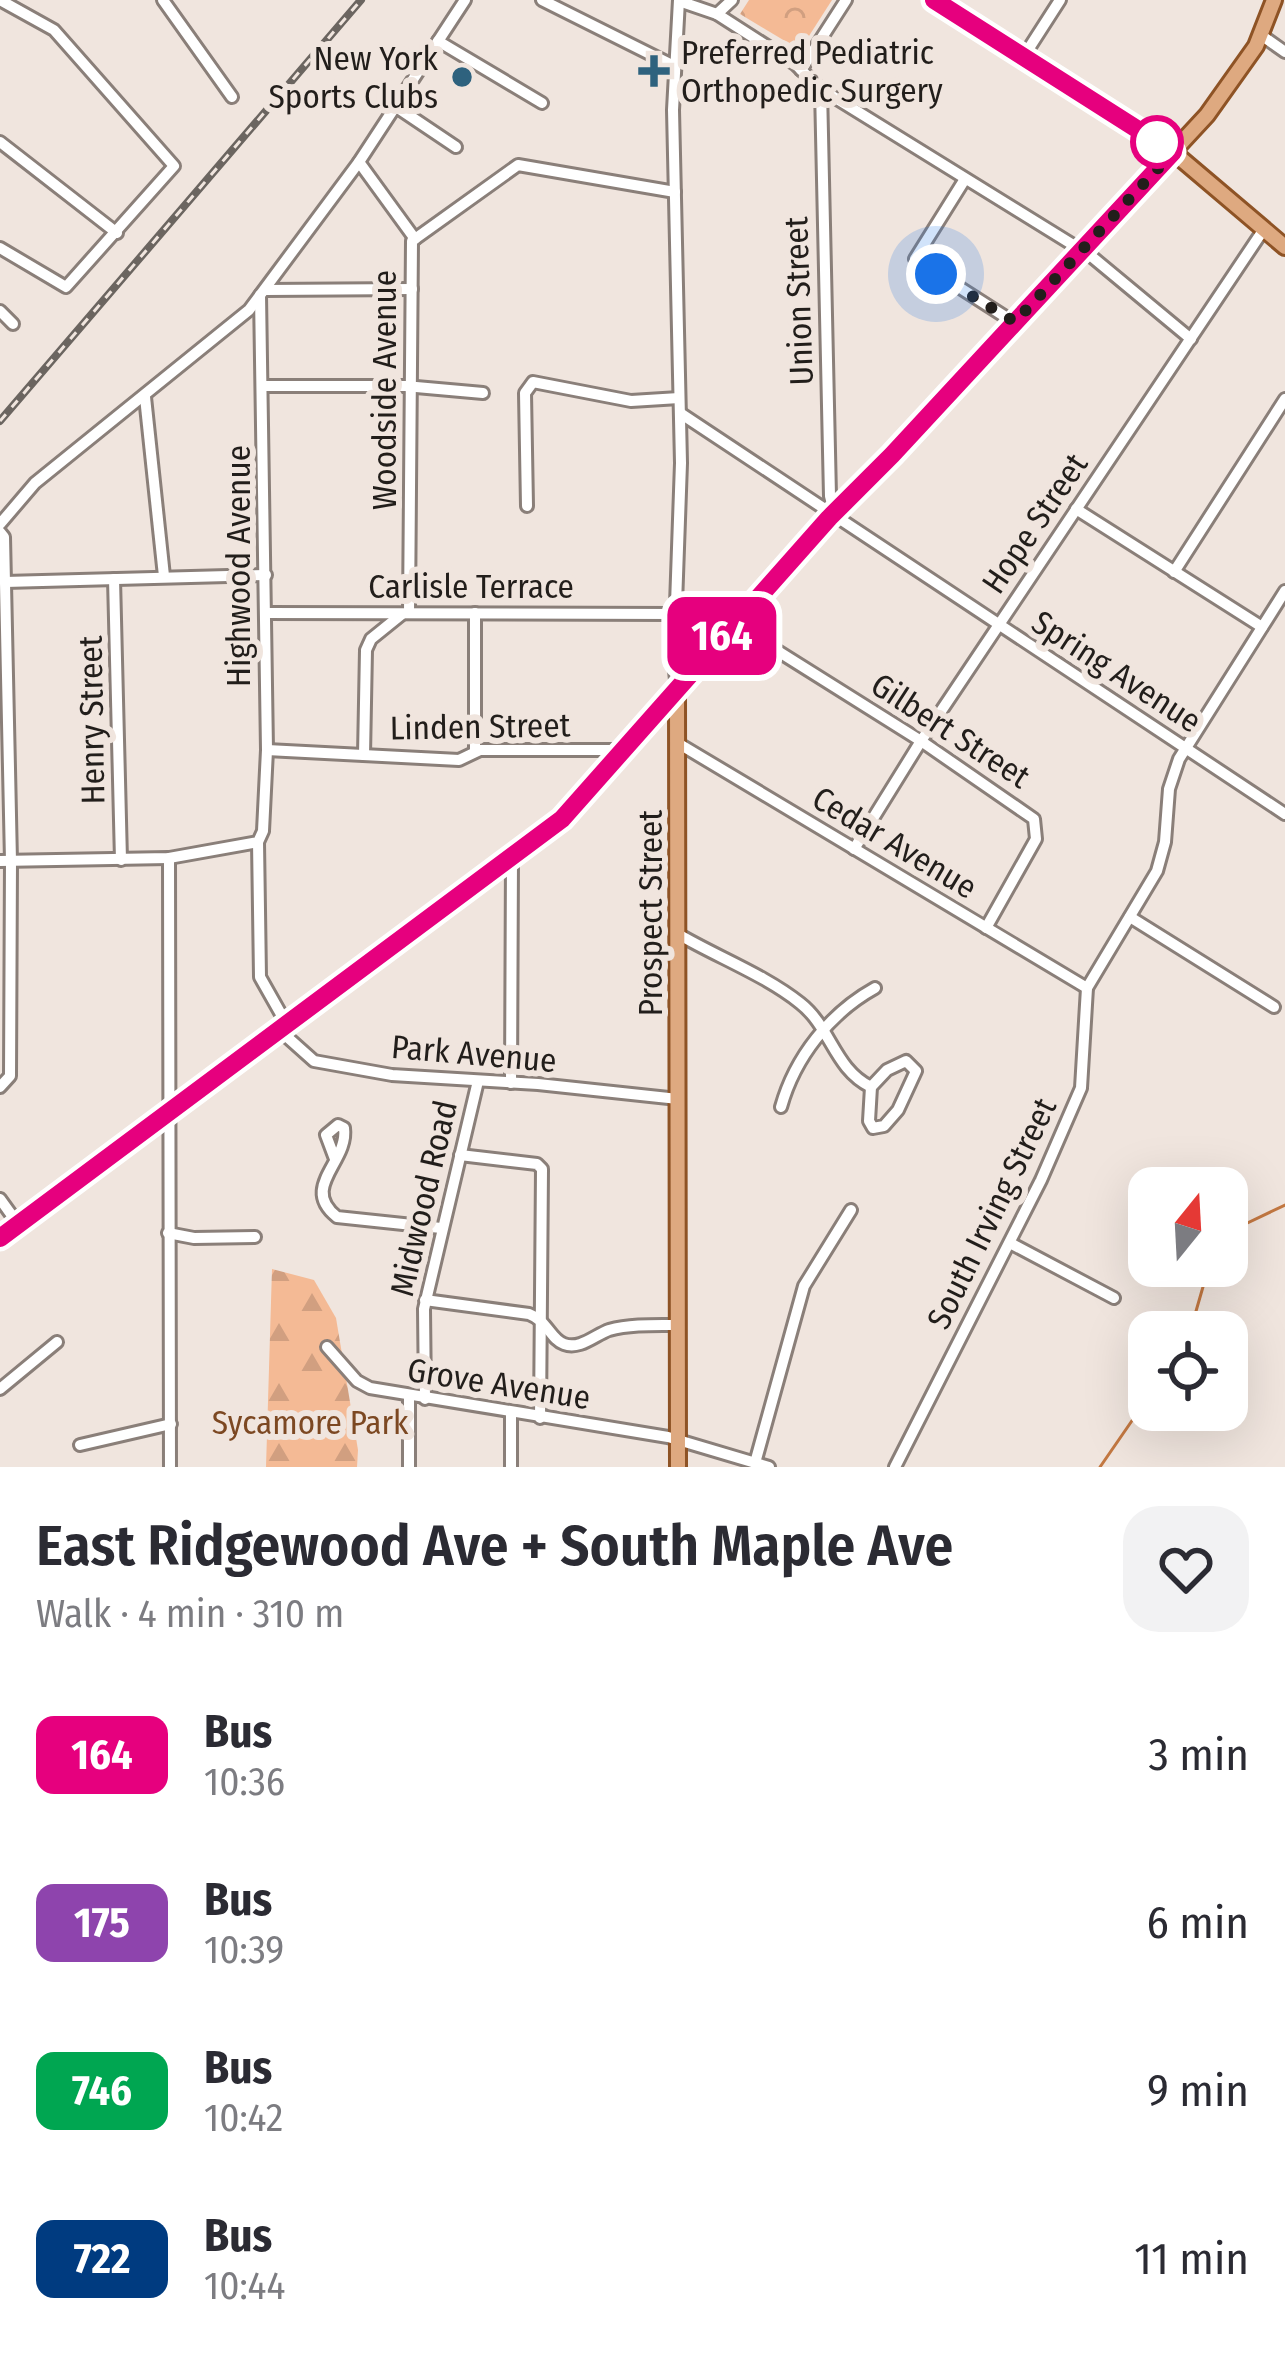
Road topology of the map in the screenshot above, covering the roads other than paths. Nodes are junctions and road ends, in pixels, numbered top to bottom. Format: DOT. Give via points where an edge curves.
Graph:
graph roads {
  1 [pos="163,0"];
  2 [pos="465,0"];
  3 [pos="542,0"];
  4 [pos="679,0"];
  5 [pos="733,0"];
  6 [pos="846,0"];
  7 [pos="934,0"];
  8 [pos="1060,0"];
  9 [pos="1256,0"];
  10 [pos="1,2"];
  11 [pos="716,5"];
  12 [pos="1272,5"];
  13 [pos="1261,35"];
  14 [pos="438,41"];
  15 [pos="1285,52"];
  16 [pos="1024,56"];
  17 [pos="674,68"];
  18 [pos="801,70"];
  19 [pos="821,89"];
  20 [pos="232,97"];
  21 [pos="542,103"];
  22 [pos="395,106"];
  23 [pos="0,142"];
  24 [pos="456,147"];
  25 [pos="1173,152"];
  26 [pos="359,162"];
  27 [pos="965,179"];
  28 [pos="675,193"];
  29 [pos="1264,230"];
  30 [pos="117,233"];
  31 [pos="415,238"];
  32 [pos="0,248"];
  33 [pos="1285,248"];
  34 [pos="1082,251"];
  35 [pos="412,289"];
  36 [pos="263,292"];
  37 [pos="0,311"];
  38 [pos="1015,322"];
  39 [pos="13,324"];
  40 [pos="1191,339"];
  41 [pos="265,386"];
  42 [pos="411,387"];
  43 [pos="484,393"];
  44 [pos="146,397"];
  45 [pos="679,398"];
  46 [pos="1285,399"];
  47 [pos="680,412"];
  48 [pos="527,506"];
  49 [pos="1076,509"];
  50 [pos="834,512"];
  51 [pos="0,528"];
  52 [pos="2,562"];
  53 [pos="1174,572"];
  54 [pos="266,575"];
  55 [pos="164,576"];
  56 [pos="114,579"];
  57 [pos="5,582"];
  58 [pos="1285,591"];
  59 [pos="407,612"];
  60 [pos="265,613"];
  61 [pos="476,613"];
  62 [pos="676,614"];
  63 [pos="733,623"];
  64 [pos="998,625"];
  65 [pos="1262,627"];
  66 [pos="677,690"];
  67 [pos="922,741"];
  68 [pos="676,742"];
  69 [pos="1185,748"];
  70 [pos="267,750"];
  71 [pos="622,750"];
  72 [pos="476,751"];
  73 [pos="3,752"];
  74 [pos="364,755"];
  75 [pos="1285,814"];
  76 [pos="260,839"];
  77 [pos="854,849"];
  78 [pos="512,857"];
  79 [pos="170,858"];
  80 [pos="121,860"];
  81 [pos="5,861"];
  82 [pos="1130,917"];
  83 [pos="986,928"];
  84 [pos="678,934"];
  85 [pos="5,944"];
  86 [pos="875,988"];
  87 [pos="1087,988"];
  88 [pos="1274,1006"];
  89 [pos="284,1025"];
  90 [pos="5,1026"];
  91 [pos="823,1029"];
  92 [pos="478,1081"];
  93 [pos="511,1083"];
  94 [pos="0,1087"];
  95 [pos="871,1087"];
  96 [pos="678,1099"];
  97 [pos="781,1107"];
  98 [pos="169,1110"];
  99 [pos="460,1155"];
  100 [pos="335,1159"];
  101 [pos="0,1199"];
  102 [pos="851,1210"];
  103 [pos="18,1224"];
  104 [pos="441,1228"];
  105 [pos="169,1233"];
  106 [pos="255,1237"];
  107 [pos="0,1238"];
  108 [pos="1010,1243"];
  109 [pos="1114,1298"];
  110 [pos="425,1300"];
  111 [pos="542,1320"];
  112 [pos="677,1325"];
  113 [pos="57,1342"];
  114 [pos="326,1347"];
  115 [pos="0,1389"];
  116 [pos="409,1396"];
  117 [pos="424,1399"];
  118 [pos="511,1413"];
  119 [pos="540,1418"];
  120 [pos="171,1424"];
  121 [pos="679,1440"];
  122 [pos="80,1445"];
  123 [pos="755,1463"];
  124 [pos="170,1467"];
  125 [pos="410,1467"];
  126 [pos="511,1467"];
  127 [pos="679,1467"];
  128 [pos="769,1467"];
  129 [pos="896,1467"];
  1 -- 20 [label="street"];
  2 -- 14 [label="street"];
  3 -- 17 [label="street"];
  4 -- 11 [label="street"];
  4 -- 17 [label="street, Prospect Street"];
  5 -- 11 [label="street"];
  6 -- 18 [label="street"];
  7 -- 16 [label="street"];
  8 -- 16 [label="street"];
  9 -- 12 [label="main road"];
  10 -- 30 [label="street" via="54,30 174,166"];
  11 -- 18 [label="street"];
  12 -- 13 [label="main road"];
  13 -- 15 [label="street"];
  13 -- 25 [label="main road"];
  14 -- 21 [label="street"];
  14 -- 22 [label="street"];
  16 -- 25 [label="street"];
  17 -- 28 [label="street, Prospect Street"];
  18 -- 19 [label="street"];
  19 -- 27 [label="street"];
  19 -- 50 [label="street, Union Street"];
  22 -- 24 [label="street"];
  22 -- 26 [label="street"];
  23 -- 30 [label="street"];
  25 -- 29 [label="main road"];
  25 -- 34 [label="main road"];
  26 -- 31 [label="street"];
  26 -- 36 [label="street"];
  27 -- 34 [label="street"];
  27 -- 38 [label="street" via="915,259"];
  28 -- 31 [label="street, Woodside Avenue" via="518,165"];
  28 -- 45 [label="street, Prospect Street"];
  29 -- 33 [label="main road"];
  29 -- 40 [label="street, Hope Street"];
  30 -- 32 [label="street" via="66,287"];
  31 -- 35 [label="street, Woodside Avenue"];
  34 -- 38 [label="main road"];
  34 -- 40 [label="street"];
  35 -- 36 [label="street"];
  35 -- 42 [label="street, Woodside Avenue"];
  36 -- 41 [label="street, Highwood Avenue"];
  36 -- 44 [label="street"];
  37 -- 39 [label="street"];
  38 -- 50 [label="main road"];
  40 -- 49 [label="street, Hope Street"];
  41 -- 42 [label="street"];
  41 -- 54 [label="street, Highwood Avenue"];
  42 -- 43 [label="street"];
  42 -- 59 [label="street, Woodside Avenue"];
  44 -- 51 [label="street" via="35,483"];
  44 -- 55 [label="street"];
  45 -- 47 [label="street, Prospect Street"];
  45 -- 48 [label="street" via="631,401 532,382 525,393"];
  46 -- 53 [label="street"];
  47 -- 50 [label="street, Spring Avenue"];
  47 -- 62 [label="street, Prospect Street"];
  49 -- 53 [label="street"];
  49 -- 64 [label="street, Hope Street"];
  50 -- 63 [label="main road"];
  50 -- 64 [label="street, Spring Avenue"];
  51 -- 52 [label="street"];
  52 -- 57 [label="street"];
  53 -- 65 [label="street"];
  54 -- 55 [label="street"];
  54 -- 60 [label="street, Highwood Avenue"];
  55 -- 56 [label="street"];
  56 -- 57 [label="street"];
  56 -- 80 [label="street, Henry Street"];
  57 -- 73 [label="street"];
  58 -- 65 [label="street, South Irving Street"];
  59 -- 60 [label="street, Carlisle Terrace"];
  59 -- 61 [label="street, Carlisle Terrace"];
  59 -- 74 [label="street" via="366,650"];
  60 -- 70 [label="street, Highwood Avenue"];
  61 -- 62 [label="street, Carlisle Terrace"];
  61 -- 72 [label="street"];
  62 -- 66 [label="street, Prospect Street"];
  63 -- 66 [label="main road"];
  63 -- 67 [label="street, Gilbert Street"];
  64 -- 67 [label="street, Hope Street"];
  64 -- 69 [label="street, Spring Avenue"];
  65 -- 69 [label="street, South Irving Street"];
  66 -- 68 [label="main road, Prospect Street"];
  66 -- 71 [label="main road"];
  67 -- 77 [label="street, Hope Street"];
  67 -- 83 [label="street, Gilbert Street" via="1036,825 1034,844"];
  68 -- 77 [label="street, Cedar Avenue"];
  68 -- 84 [label="main road, Prospect Street"];
  69 -- 75 [label="street, Spring Avenue"];
  69 -- 82 [label="street, South Irving Street" via="1169,788 1157,872"];
  70 -- 74 [label="street, Linden Street"];
  70 -- 76 [label="street, Highwood Avenue"];
  71 -- 72 [label="street, Linden Street"];
  71 -- 78 [label="main road" via="562,819"];
  72 -- 74 [label="street, Linden Street" via="459,760"];
  73 -- 81 [label="street"];
  76 -- 79 [label="street"];
  76 -- 89 [label="street, Highwood Avenue" via="260,977"];
  77 -- 83 [label="street, Cedar Avenue"];
  78 -- 89 [label="main road"];
  78 -- 93 [label="street"];
  79 -- 80 [label="street"];
  79 -- 98 [label="street"];
  80 -- 81 [label="street"];
  81 -- 85 [label="street"];
  82 -- 87 [label="street, South Irving Street"];
  82 -- 88 [label="street"];
  83 -- 87 [label="street, Cedar Avenue"];
  84 -- 91 [label="street" via="800,1002"];
  84 -- 96 [label="main road, Prospect Street"];
  85 -- 90 [label="street"];
  86 -- 91 [label="street"];
  87 -- 108 [label="street, South Irving Street" via="1081,1088"];
  89 -- 92 [label="street, Park Avenue" via="314,1061"];
  89 -- 98 [label="main road"];
  90 -- 94 [label="street" via="10,1076"];
  91 -- 95 [label="street" via="845,1068"];
  91 -- 97 [label="street"];
  92 -- 93 [label="street, Park Avenue"];
  92 -- 99 [label="street, Midwood Road"];
  93 -- 96 [label="street, Park Avenue"];
  95 -- 95 [label="street" via="901,1062 916,1069 880,1129 869,1121"];
  96 -- 112 [label="main road, Prospect Street"];
  98 -- 103 [label="main road"];
  98 -- 105 [label="street"];
  99 -- 104 [label="street, Midwood Road"];
  99 -- 111 [label="street" via="542,1169"];
  100 -- 104 [label="street" via="321,1186 331,1213"];
  101 -- 103 [label="street"];
  102 -- 123 [label="street" via="804,1286"];
  103 -- 107 [label="main road"];
  104 -- 110 [label="street, Midwood Road"];
  105 -- 106 [label="street"];
  105 -- 120 [label="street"];
  108 -- 109 [label="street"];
  108 -- 129 [label="street, South Irving Street"];
  110 -- 111 [label="street"];
  110 -- 117 [label="street, Midwood Road"];
  111 -- 112 [label="street" via="574,1346 615,1328"];
  111 -- 119 [label="street"];
  112 -- 121 [label="main road, Prospect Street"];
  113 -- 115 [label="street"];
  114 -- 116 [label="street, Grove Avenue" via="362,1385"];
  116 -- 117 [label="street, Grove Avenue"];
  116 -- 125 [label="street"];
  117 -- 118 [label="street, Grove Avenue"];
  118 -- 119 [label="street, Grove Avenue"];
  118 -- 126 [label="street"];
  119 -- 121 [label="street, Grove Avenue"];
  120 -- 122 [label="street"];
  120 -- 124 [label="street"];
  121 -- 123 [label="street, Grove Avenue"];
  121 -- 127 [label="main road, Prospect Street"];
  123 -- 128 [label="street, Grove Avenue"];
}
